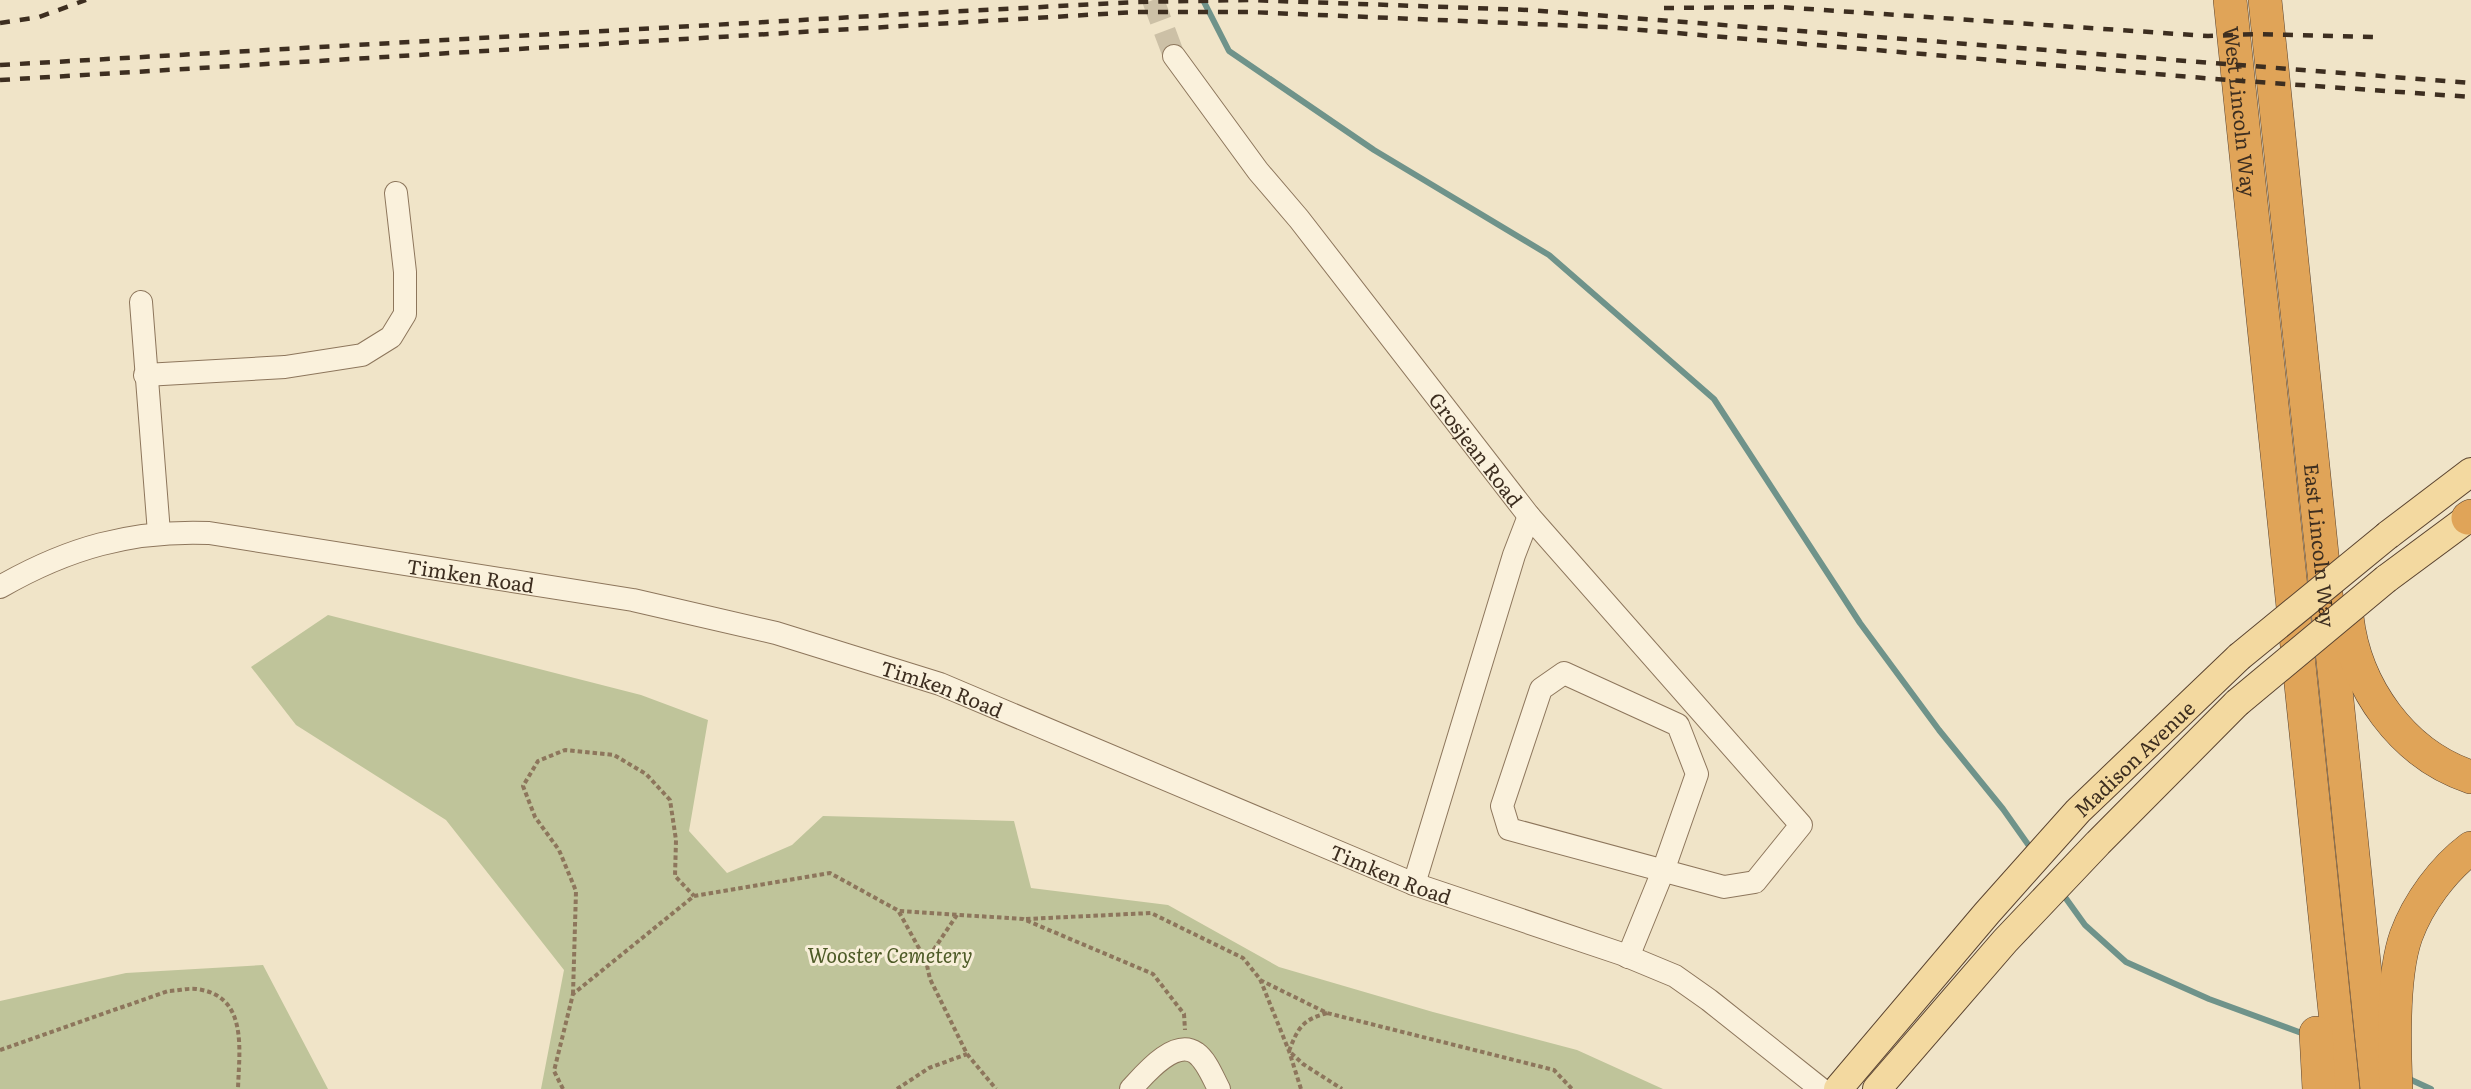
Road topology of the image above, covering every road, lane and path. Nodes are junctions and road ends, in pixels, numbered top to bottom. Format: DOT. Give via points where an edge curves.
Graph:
graph roads {
  1 [pos="2230,0"];
  2 [pos="2265,0"];
  3 [pos="2280,0"];
  4 [pos="1174,56"];
  5 [pos="396,193"];
  6 [pos="2253,224"];
  7 [pos="141,302"];
  8 [pos="145,375"];
  9 [pos="2471,472"];
  10 [pos="1529,516"];
  11 [pos="2470,517"];
  12 [pos="159,533"];
  13 [pos="0,587"];
  14 [pos="2471,777"];
  15 [pos="2471,848"];
  16 [pos="1663,871"];
  17 [pos="1414,884"];
  18 [pos="694,896"];
  19 [pos="898,912"];
  20 [pos="957,915"];
  21 [pos="1023,919"];
  22 [pos="1628,957"];
  23 [pos="926,961"];
  24 [pos="2320,962"];
  25 [pos="1260,979"];
  26 [pos="573,994"];
  27 [pos="1328,1013"];
  28 [pos="0,1050"];
  29 [pos="1186,1050"];
  30 [pos="1289,1051"];
  31 [pos="967,1054"];
  32 [pos="238,1089"];
  33 [pos="563,1089"];
  34 [pos="897,1089"];
  35 [pos="996,1089"];
  36 [pos="1131,1089"];
  37 [pos="1219,1089"];
  38 [pos="1301,1089"];
  39 [pos="1343,1089"];
  40 [pos="1572,1089"];
  41 [pos="1821,1089"];
  42 [pos="1838,1089"];
  43 [pos="1877,1089"];
  44 [pos="2319,1089"];
  45 [pos="2343,1089"];
  46 [pos="2377,1089"];
  47 [pos="2396,1089"];
  1 -- 6 [label="highway, West Lincoln Way"];
  2 -- 46 [label="highway, East Lincoln Way"];
  3 -- 14 [label="highway" via="2349,640 2359,670 2391,722 2411,742 2456,772"];
  4 -- 10 [label="street, Grosjean Road" via="1258,171"];
  5 -- 8 [label="street" via="405,272 405,314 391,337 362,355 285,367"];
  6 -- 24 [label="highway, East Lincoln Way" via="2306,732"];
  7 -- 8 [label="street"];
  8 -- 12 [label="street"];
  9 -- 42 [label="main road, Madison Avenue, bridge" via="2239,657 2078,811"];
  10 -- 16 [label="street, Grosjean Road" via="1801,825 1755,882 1724,887"];
  10 -- 17 [label="street"];
  11 -- 43 [label="main road, Madison Avenue, bridge" via="2386,579 2236,704 2005,941"];
  12 -- 13 [label="street, Timken Road" via="107,541 72,552 32,568"];
  12 -- 17 [label="street, Timken Road" via="220,534 622,598 786,636 940,684"];
  15 -- 47 [label="highway" via="2440,878 2406,937 2397,993"];
  16 -- 16 [label="street" via="1509,829 1502,806 1541,689 1564,673 1678,725 1697,774"];
  16 -- 22 [label="street"];
  17 -- 22 [label="street, Timken Road"];
  18 -- 19 [label="path" via="830,873"];
  18 -- 26 [label="path"];
  18 -- 26 [label="path" via="675,876 676,840 670,800 646,774 614,755 565,750 538,761 523,786 535,817 559,850 576,891"];
  19 -- 20 [label="path"];
  19 -- 23 [label="path"];
  20 -- 21 [label="path"];
  20 -- 23 [label="path"];
  21 -- 25 [label="path" via="1151,913 1243,958"];
  21 -- 29 [label="path" via="1152,974 1184,1014"];
  22 -- 41 [label="street, Timken Road" via="1692,988"];
  23 -- 31 [label="path" via="930,979"];
  24 -- 44 [label="highway"];
  24 -- 45 [label="highway, East Lincoln Way"];
  25 -- 27 [label="path"];
  25 -- 30 [label="path"];
  26 -- 33 [label="path" via="554,1071"];
  27 -- 30 [label="path" via="1310,1018 1297,1031"];
  27 -- 40 [label="path" via="1554,1070"];
  28 -- 32 [label="path" via="168,991 196,989 220,997 233,1012 239,1027"];
  29 -- 36 [label="street" via="1156,1062"];
  29 -- 37 [label="street" via="1196,1053"];
  30 -- 38 [label="path"];
  30 -- 39 [label="path"];
  31 -- 34 [label="path" via="929,1068"];
  31 -- 35 [label="path"];
}
